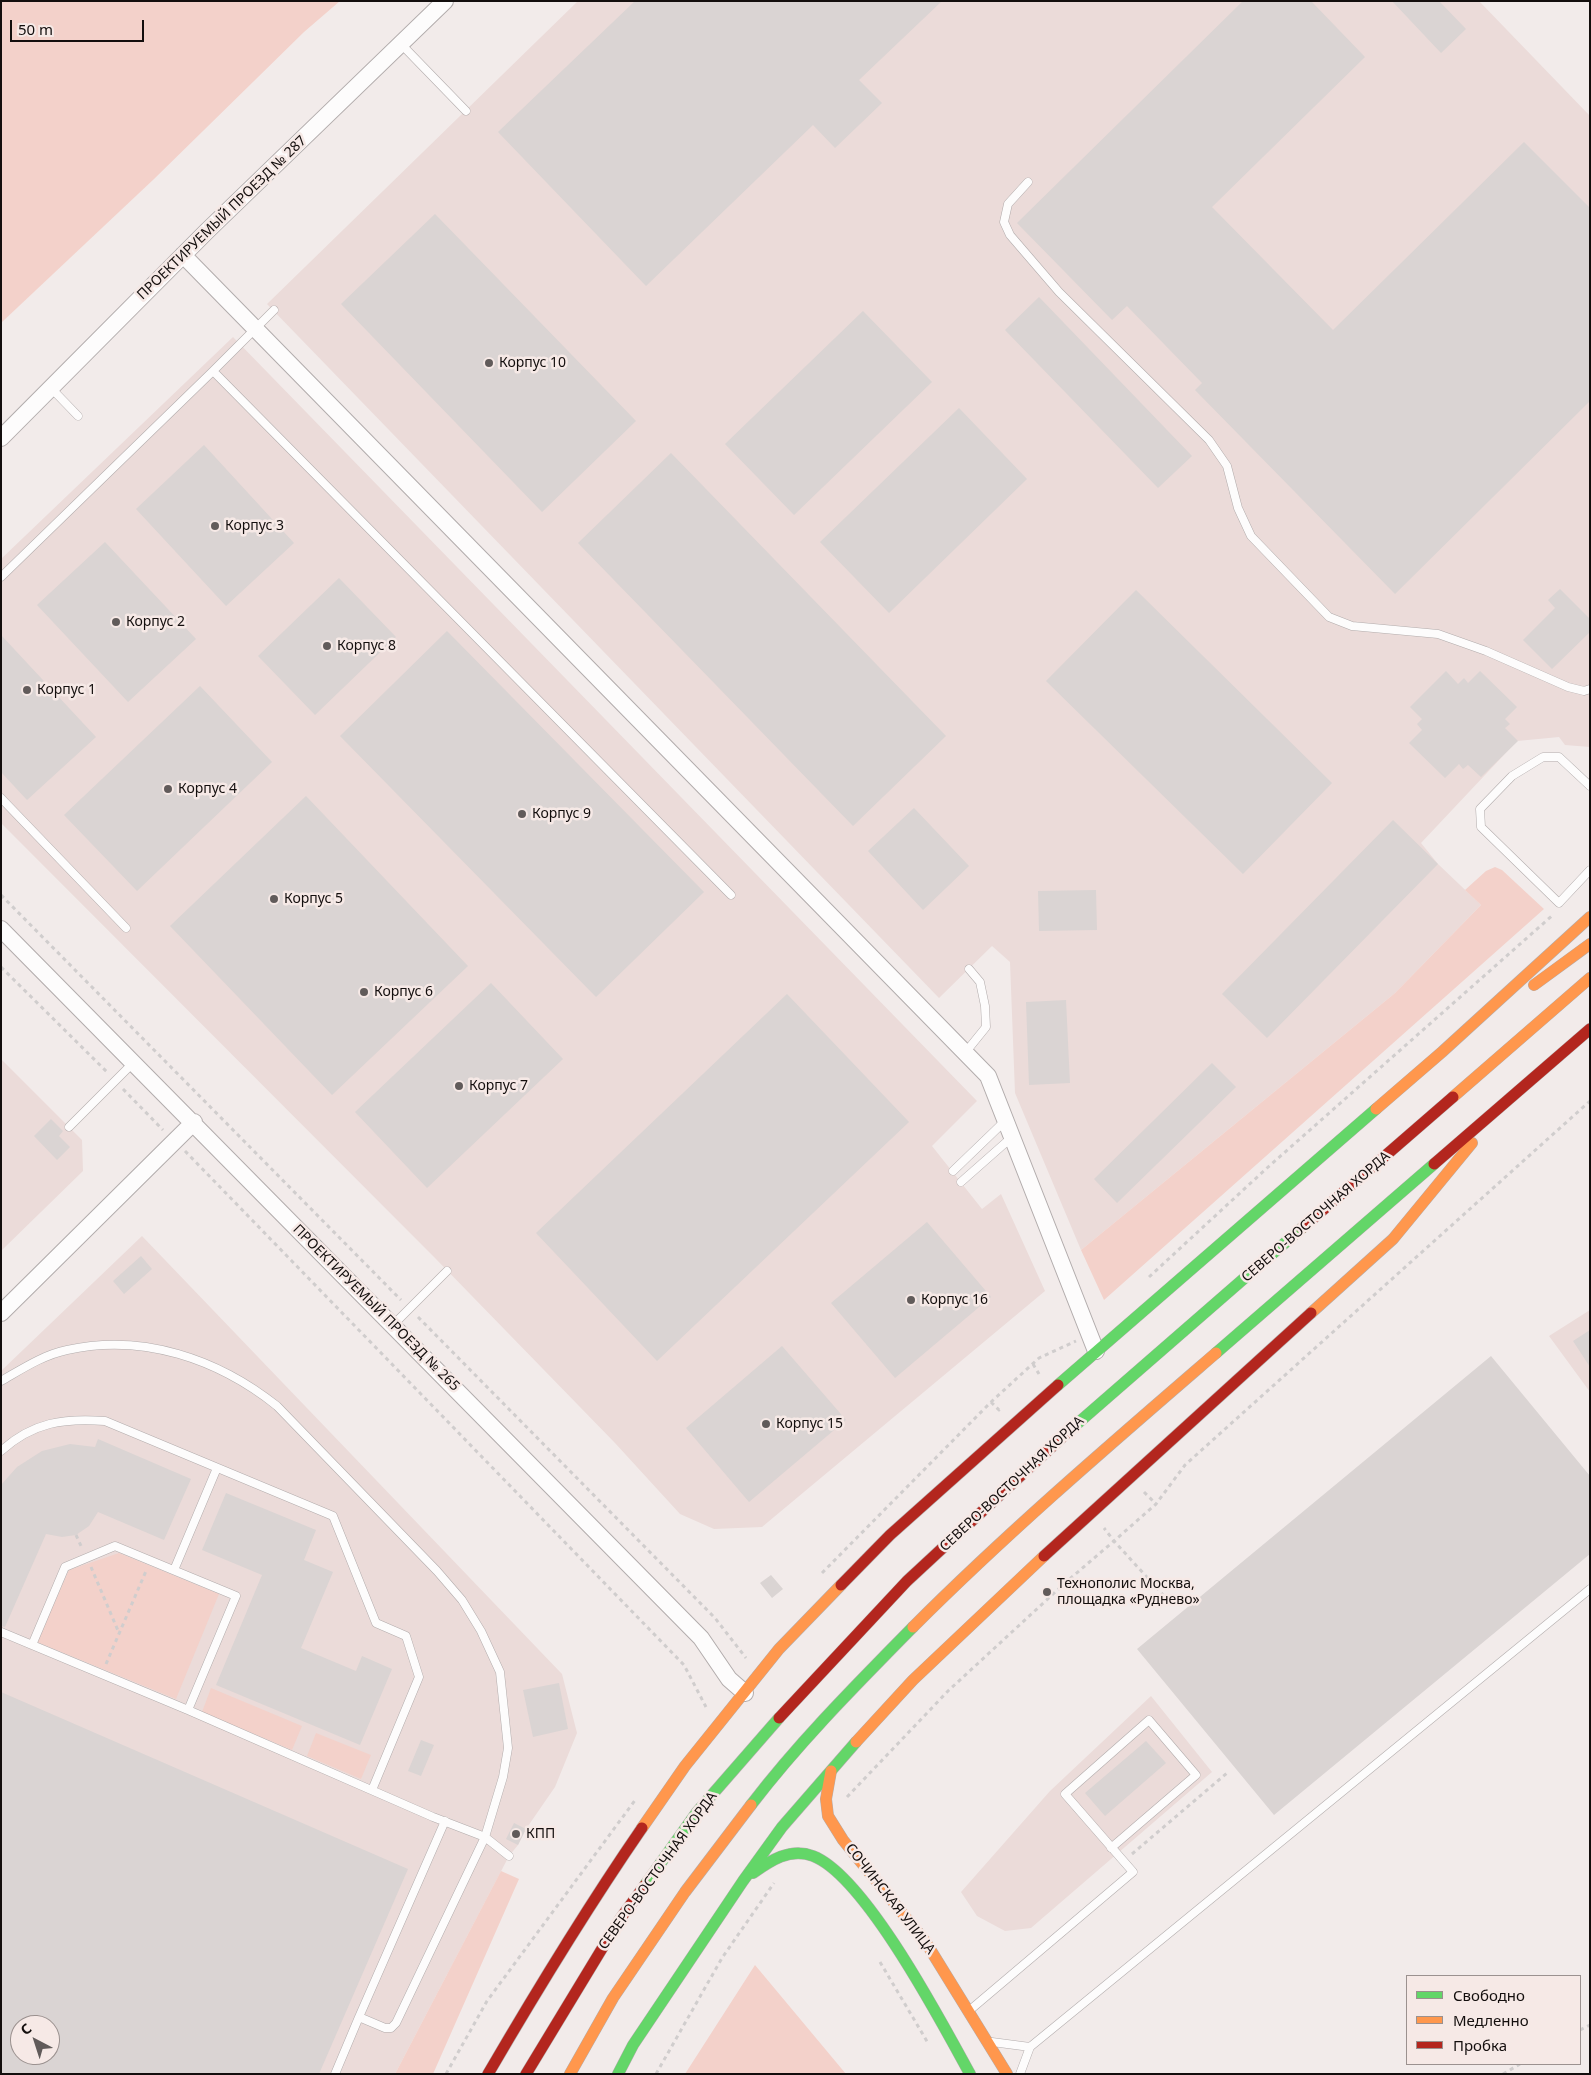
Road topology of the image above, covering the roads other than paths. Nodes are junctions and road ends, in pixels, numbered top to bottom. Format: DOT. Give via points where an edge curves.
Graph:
graph roads {
  1 [pos="445,1"];
  2 [pos="401,44"];
  3 [pos="466,111"];
  4 [pos="1028,182"];
  5 [pos="183,255"];
  6 [pos="274,310"];
  7 [pos="254,329"];
  8 [pos="213,371"];
  9 [pos="51,388"];
  10 [pos="78,416"];
  11 [pos="1,438"];
  12 [pos="1,577"];
  13 [pos="1590,689"];
  14 [pos="1590,786"];
  15 [pos="1,798"];
  16 [pos="1590,870"];
  17 [pos="730,895"];
  18 [pos="1590,917"];
  19 [pos="126,928"];
  20 [pos="1,929"];
  21 [pos="1590,944"];
  22 [pos="969,969"];
  23 [pos="1590,978"];
  24 [pos="1590,1030"];
  25 [pos="1442,1052"];
  26 [pos="965,1053"];
  27 [pos="134,1062"];
  28 [pos="1499,1109"];
  29 [pos="1006,1120"];
  30 [pos="194,1122"];
  31 [pos="69,1127"];
  32 [pos="1012,1137"];
  33 [pos="953,1171"];
  34 [pos="961,1182"];
  35 [pos="447,1271"];
  36 [pos="1,1313"];
  37 [pos="393,1325"];
  38 [pos="1096,1352"];
  39 [pos="1,1381"];
  40 [pos="1,1451"];
  41 [pos="217,1468"];
  42 [pos="174,1570"];
  43 [pos="1590,1590"];
  44 [pos="1,1632"];
  45 [pos="32,1645"];
  46 [pos="745,1693"];
  47 [pos="188,1710"];
  48 [pos="831,1770"];
  49 [pos="372,1790"];
  50 [pos="445,1820"];
  51 [pos="485,1837"];
  52 [pos="1111,1848"];
  53 [pos="509,1856"];
  54 [pos="742,1881"];
  55 [pos="968,2011"];
  56 [pos="359,2016"];
  57 [pos="987,2042"];
  58 [pos="1030,2047"];
  59 [pos="335,2074"];
  60 [pos="488,2074"];
  61 [pos="526,2074"];
  62 [pos="570,2074"];
  63 [pos="618,2074"];
  64 [pos="970,2074"];
  65 [pos="1007,2074"];
  66 [pos="1020,2074"];
  1 -- 2 [label="street, ПРОЕКТИРУЕМЫЙ ПРОЕЗД № 287"];
  2 -- 3 [label="lane"];
  2 -- 5 [label="street, ПРОЕКТИРУЕМЫЙ ПРОЕЗД № 287"];
  4 -- 13 [label="lane" via="1008,204 1004,222 1010,236 1059,292 1209,440 1227,466 1238,508 1251,536 1329,617 1352,626 1438,634 1568,687 1584,691"];
  5 -- 7 [label="street"];
  5 -- 9 [label="street, ПРОЕКТИРУЕМЫЙ ПРОЕЗД № 287"];
  6 -- 7 [label="lane"];
  7 -- 8 [label="lane"];
  7 -- 26 [label="street"];
  8 -- 12 [label="lane"];
  8 -- 17 [label="lane"];
  9 -- 10 [label="lane"];
  9 -- 11 [label="street, ПРОЕКТИРУЕМЫЙ ПРОЕЗД № 287"];
  14 -- 16 [label="lane" via="1559,757 1543,757 1512,776 1480,809 1481,828 1560,906"];
  15 -- 19 [label="lane"];
  18 -- 25 [label="main road"];
  20 -- 27 [label="street, ПРОЕКТИРУЕМЫЙ ПРОЕЗД № 265"];
  21 -- 25 [label="main road"];
  22 -- 26 [label="lane" via="980,982 986,1028"];
  23 -- 61 [label="main road, СЕВЕРО-ВОСТОЧНАЯ ХОРДА" via="1069,1431 907,1582 790,1704 697,1812 620,1919"];
  24 -- 28 [label="main road"];
  25 -- 38 [label="main road"];
  26 -- 29 [label="street" via="988,1076"];
  27 -- 30 [label="street, ПРОЕКТИРУЕМЫЙ ПРОЕЗД № 265"];
  27 -- 31 [label="lane"];
  28 -- 48 [label="main road" via="1393,1239 1028,1570 913,1680"];
  28 -- 62 [label="main road" via="1090,1462 965,1575 839,1702 780,1767 685,1892 613,1998"];
  29 -- 32 [label="street"];
  29 -- 33 [label="lane"];
  30 -- 36 [label="street"];
  30 -- 37 [label="street, ПРОЕКТИРУЕМЫЙ ПРОЕЗД № 265"];
  32 -- 34 [label="lane"];
  32 -- 38 [label="street"];
  35 -- 37 [label="lane"];
  37 -- 46 [label="street, ПРОЕКТИРУЕМЫЙ ПРОЕЗД № 265" via="700,1638 729,1679"];
  38 -- 46 [label="main road" via="890,1534 778,1649"];
  39 -- 51 [label="lane" via="36,1361 66,1350 120,1344 152,1347 199,1360 230,1374 277,1406 437,1571 462,1600 481,1631 500,1672 508,1748"];
  40 -- 41 [label="lane" via="39,1426 75,1419 105,1421"];
  41 -- 42 [label="lane"];
  41 -- 49 [label="lane" via="333,1516 376,1623 406,1636 418,1678"];
  42 -- 45 [label="lane" via="115,1546 64,1566"];
  42 -- 47 [label="lane" via="236,1596"];
  43 -- 58 [label="lane"];
  44 -- 45 [label="lane"];
  45 -- 47 [label="lane"];
  46 -- 60 [label="main road" via="685,1766 615,1868 541,1983"];
  47 -- 49 [label="lane"];
  48 -- 54 [label="main road" via="782,1827"];
  48 -- 55 [label="main road, СОЧИНСКАЯ УЛИЦА" via="826,1799 828,1816 843,1840 925,1941"];
  49 -- 50 [label="lane"];
  50 -- 51 [label="lane"];
  50 -- 56 [label="lane"];
  51 -- 53 [label="lane"];
  51 -- 56 [label="lane" via="396,2023 385,2028"];
  52 -- 52 [label="lane" via="1065,1794 1148,1720 1196,1775"];
  52 -- 55 [label="lane" via="1133,1872"];
  54 -- 63 [label="main road"];
  54 -- 64 [label="main road, СОЧИНСКАЯ УЛИЦА" via="773,1858 795,1854 812,1856 829,1865 856,1894 899,1953"];
  55 -- 57 [label="main road, СОЧИНСКАЯ УЛИЦА"];
  56 -- 59 [label="lane"];
  57 -- 58 [label="lane"];
  57 -- 65 [label="main road, СОЧИНСКАЯ УЛИЦА"];
  58 -- 66 [label="lane"];
}
